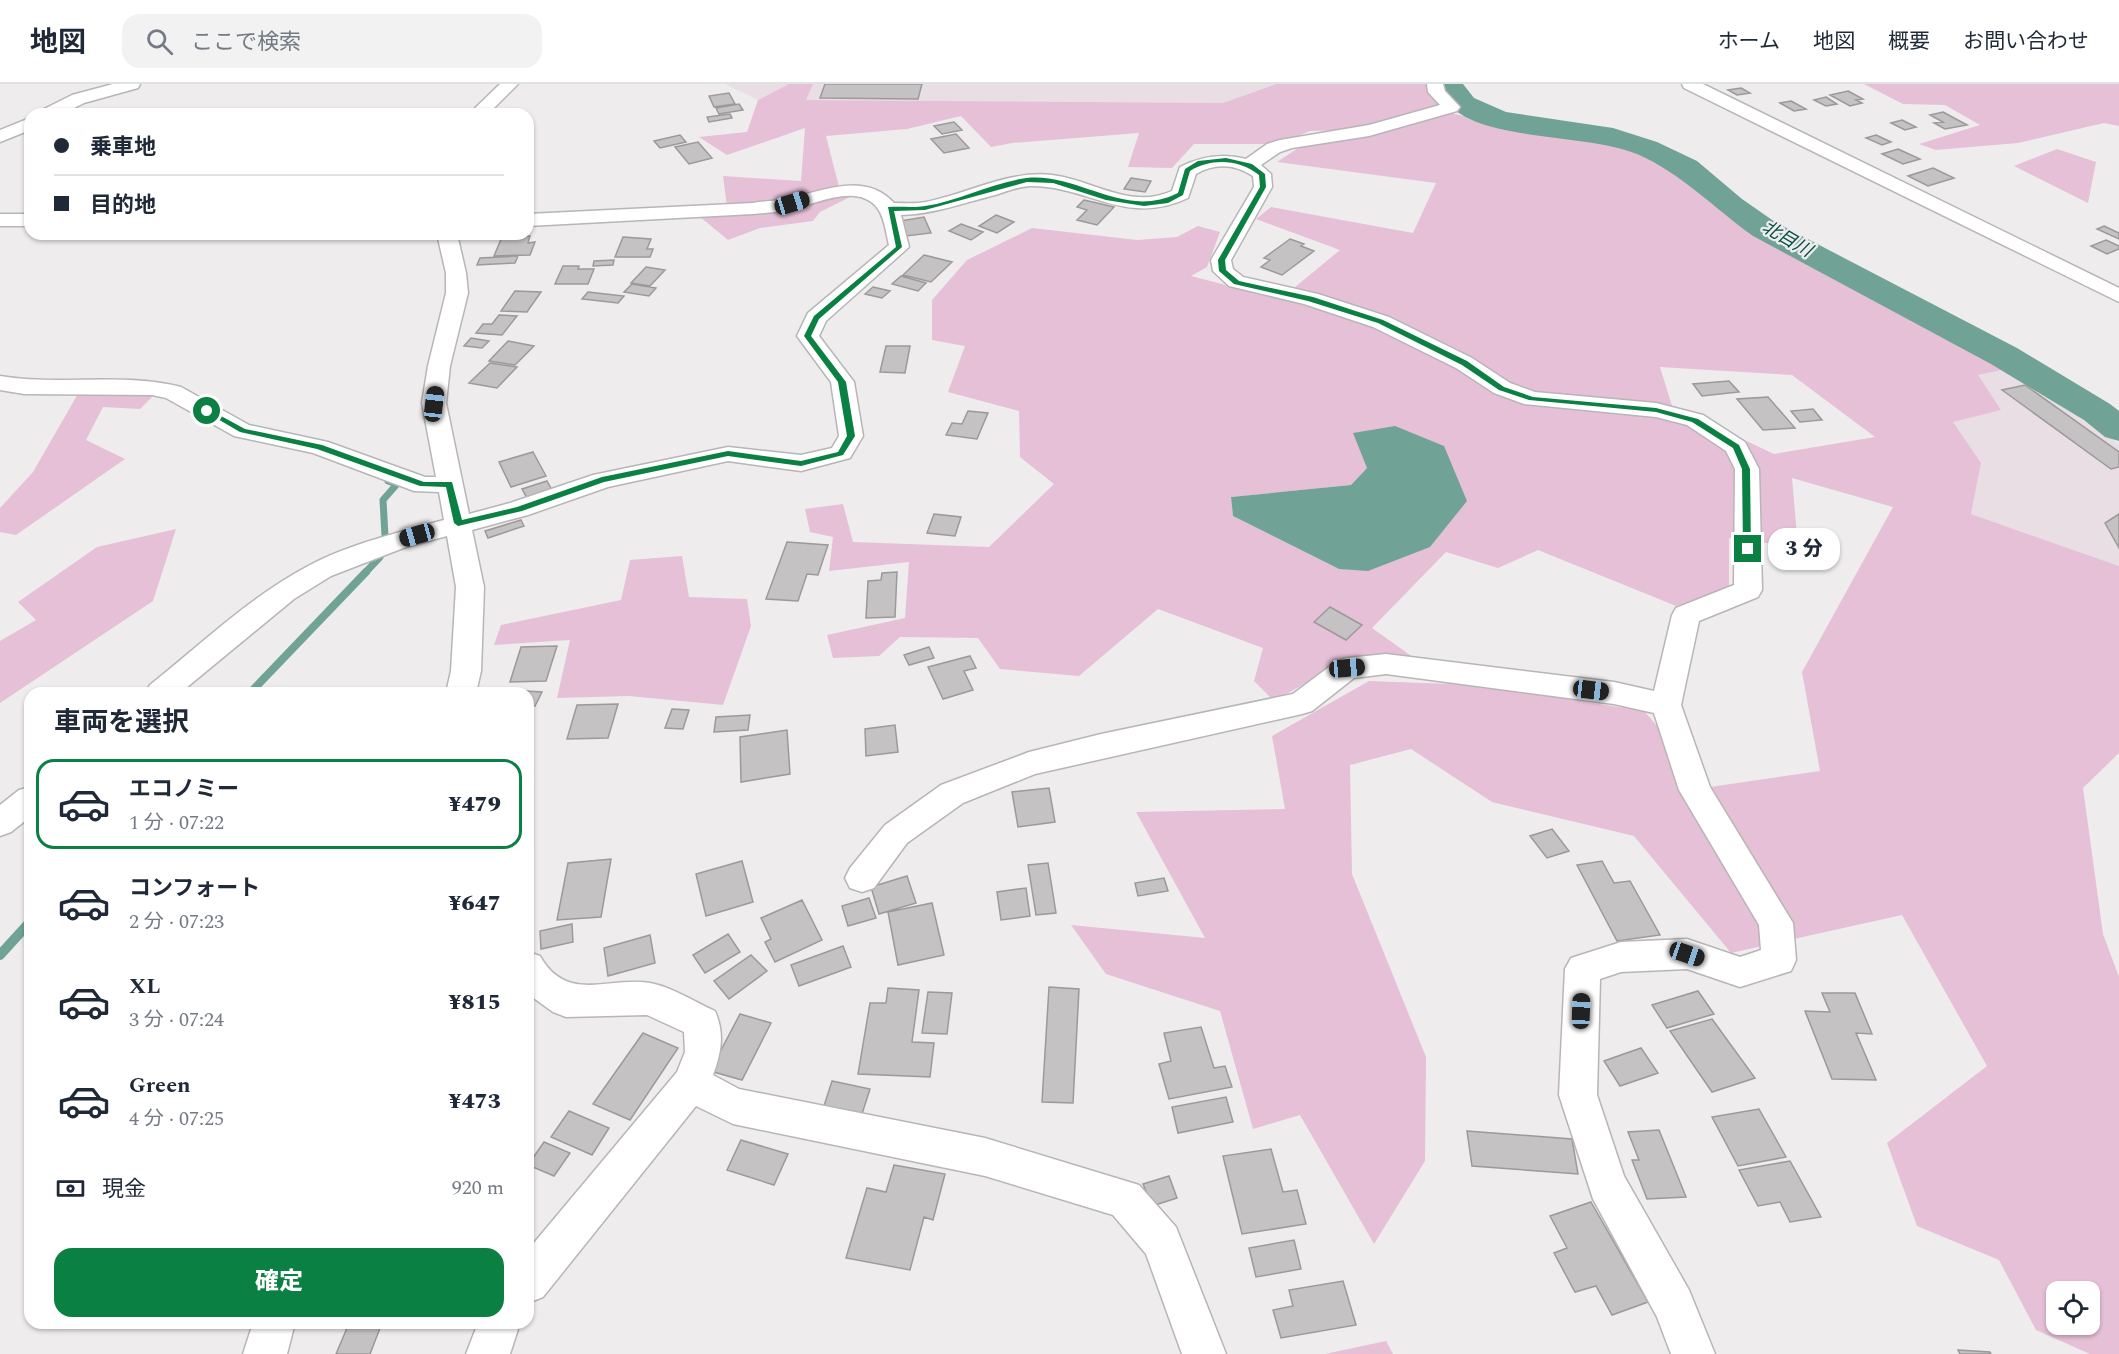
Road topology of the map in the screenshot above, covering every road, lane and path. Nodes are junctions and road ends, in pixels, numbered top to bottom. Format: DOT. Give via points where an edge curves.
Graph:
graph roads {
  1 [pos="132,84"];
  2 [pos="510,84"];
  3 [pos="1435,84"];
  4 [pos="1690,84"];
  5 [pos="60,108"];
  6 [pos="484,108"];
  7 [pos="24,126"];
  8 [pos="0,137"];
  9 [pos="1250,165"];
  10 [pos="890,209"];
  11 [pos="0,220"];
  12 [pos="24,220"];
  13 [pos="534,220"];
  14 [pos="448,240"];
  15 [pos="2119,296"];
  16 [pos="0,383"];
  17 [pos="450,484"];
  18 [pos="458,523"];
  19 [pos="167,687"];
  20 [pos="462,687"];
  21 [pos="1666,705"];
  22 [pos="24,804"];
  23 [pos="0,823"];
  24 [pos="862,878"];
  25 [pos="534,978"];
  26 [pos="691,1083"];
  27 [pos="534,1275"];
  28 [pos="272,1329"];
  29 [pos="497,1329"];
  30 [pos="265,1354"];
  31 [pos="488,1354"];
  32 [pos="1204,1354"];
  33 [pos="1693,1354"];
  1 -- 5 [label="street"];
  2 -- 6 [label="street"];
  3 -- 9 [label="street" via="1451,107 1356,134 1293,140 1261,153"];
  4 -- 15 [label="street"];
  7 -- 8 [label="street"];
  9 -- 10 [label="street" via="1226,160 1201,162 1187,171 1181,194 1144,204 1106,198 1053,181 1027,180 925,208"];
  9 -- 21 [label="street" via="1262,174 1263,187 1221,260 1223,271 1236,282 1310,299 1381,322 1464,363 1502,388 1532,399 1656,410 1695,420 1736,447 1746,469 1748,590 1686,615"];
  10 -- 13 [label="street" via="864,193 844,191 739,211"];
  10 -- 18 [label="street" via="899,247 816,318 808,336 842,382 851,436 841,453 801,463 728,454 602,480 519,509"];
  11 -- 12 [label="street"];
  14 -- 17 [label="street" via="457,293 434,404"];
  16 -- 17 [label="street" via="173,392 242,431 319,447 423,485"];
  17 -- 18 [label="street"];
  18 -- 19 [label="street" via="321,570 293,586"];
  18 -- 20 [label="street" via="470,587"];
  21 -- 24 [label="street" via="1614,693 1386,664 1347,668 1302,703 1029,764 952,794 896,834"];
  21 -- 33 [label="street" via="1695,790 1776,923 1779,960 1740,972 1687,954 1621,957 1582,969 1578,1095 1607,1185 1674,1305"];
  22 -- 23 [label="street"];
  25 -- 26 [label="street" via="566,1001 650,999 702,1023 703,1052"];
  26 -- 27 [label="street"];
  26 -- 32 [label="street" via="733,1107 985,1157 1125,1199 1162,1241"];
  28 -- 30 [label="street"];
  29 -- 31 [label="street"];
}
